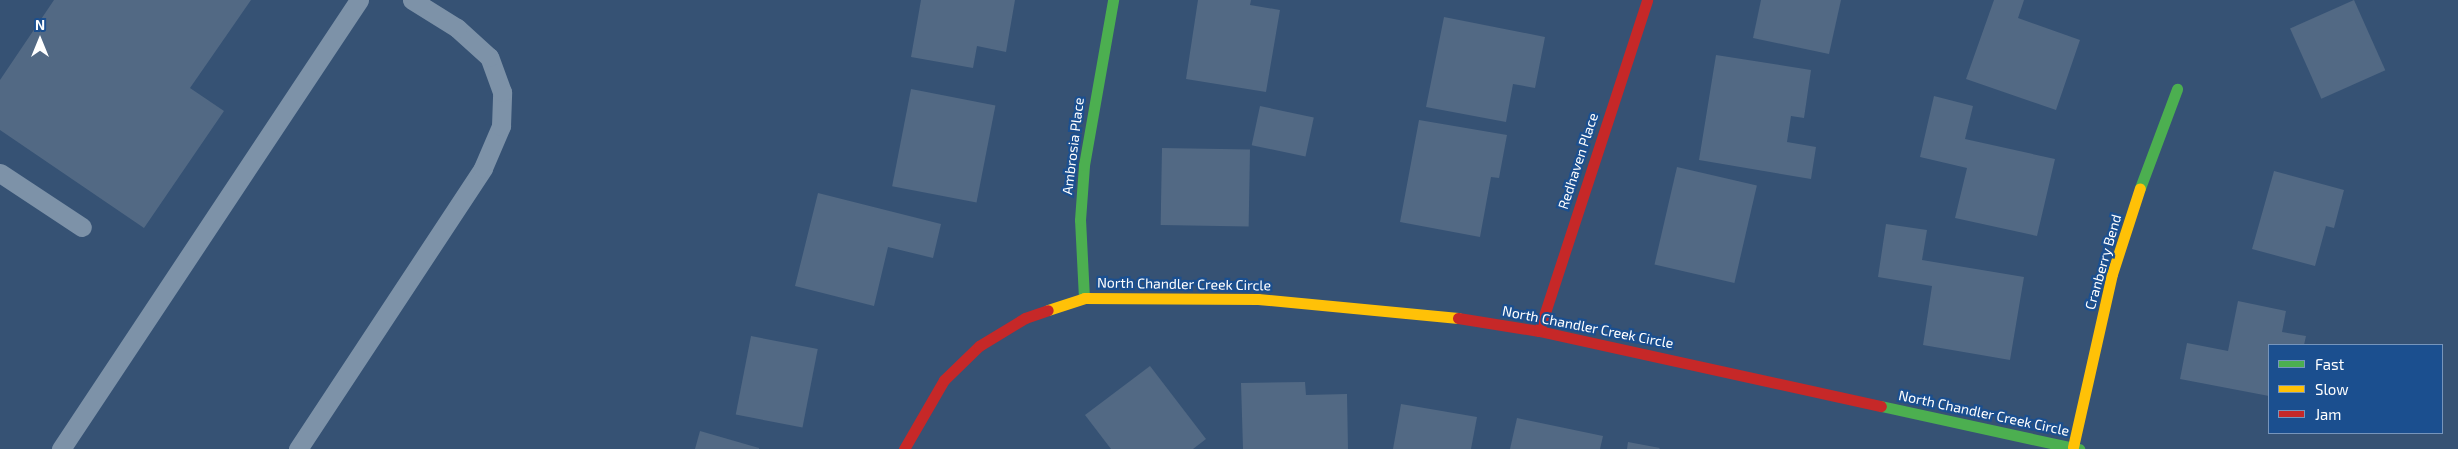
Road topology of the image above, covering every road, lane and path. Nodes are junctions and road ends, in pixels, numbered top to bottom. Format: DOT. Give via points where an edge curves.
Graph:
graph roads {
  1 [pos="359,0"];
  2 [pos="412,0"];
  3 [pos="1113,0"];
  4 [pos="1647,0"];
  5 [pos="2177,89"];
  6 [pos="0,173"];
  7 [pos="82,227"];
  8 [pos="1084,298"];
  9 [pos="1539,330"];
  10 [pos="2076,448"];
  11 [pos="60,449"];
  12 [pos="298,449"];
  13 [pos="904,449"];
  1 -- 11 [label="lane"];
  2 -- 12 [label="lane" via="457,28 489,57 502,92 501,126 483,168"];
  3 -- 8 [label="street, Ambrosia Place" via="1084,165"];
  4 -- 9 [label="street, Redhaven Place"];
  5 -- 10 [label="street, Cranberry Bend" via="2168,104 2112,274"];
  6 -- 7 [label="lane"];
  8 -- 9 [label="street, North Chandler Creek Circle" via="1258,298 1348,304"];
  8 -- 13 [label="street, North Chandler Creek Circle" via="1025,318 979,346 944,380"];
  9 -- 10 [label="street, North Chandler Creek Circle"];
}
